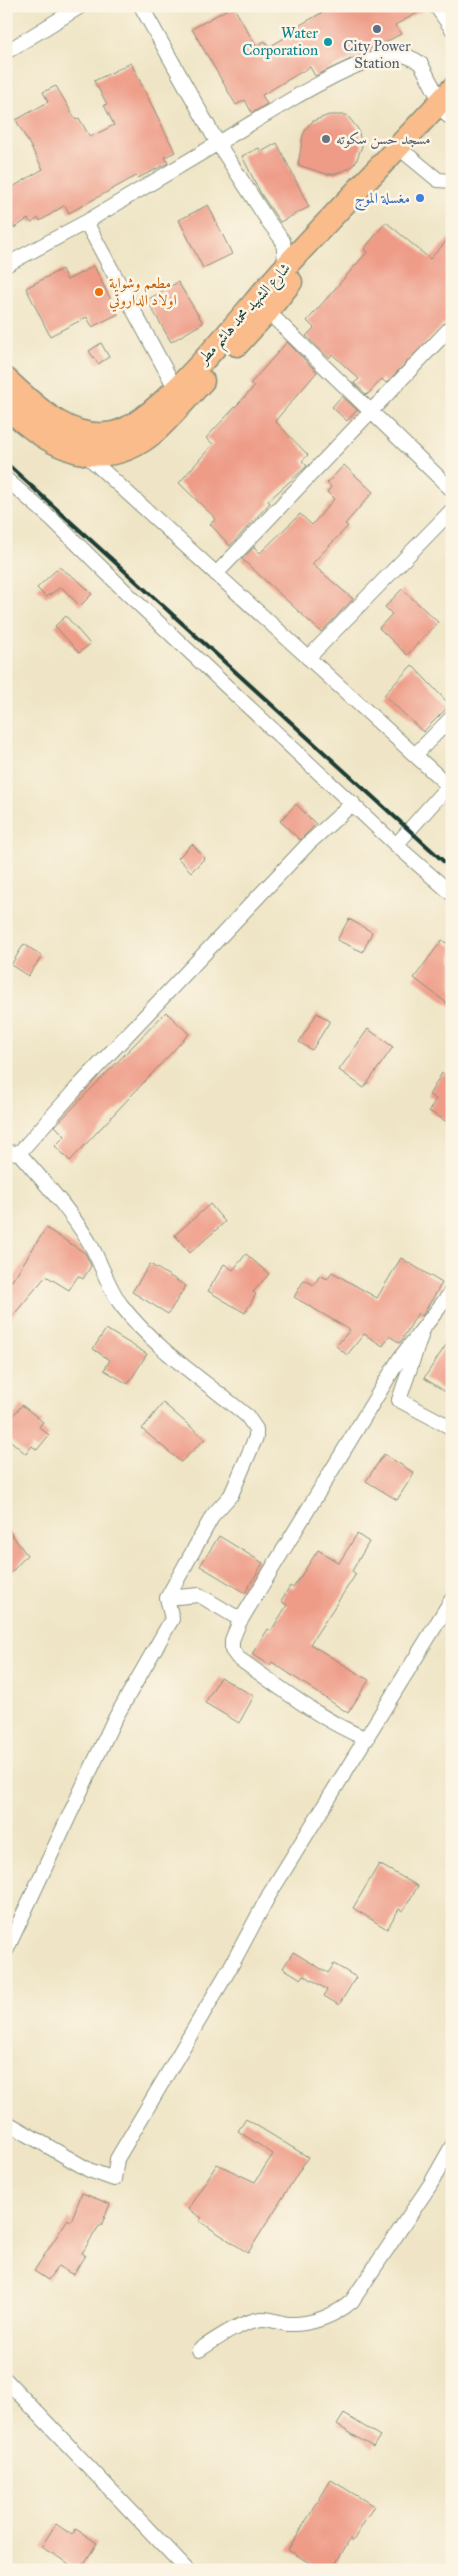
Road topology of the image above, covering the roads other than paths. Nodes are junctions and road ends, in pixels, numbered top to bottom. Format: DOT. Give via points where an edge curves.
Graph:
graph roads {
  1 [pos="81,6"];
  2 [pos="141,6"];
  3 [pos="436,6"];
  4 [pos="452,29"];
  5 [pos="6,52"];
  6 [pos="448,105"];
  7 [pos="217,142"];
  8 [pos="404,153"];
  9 [pos="452,181"];
  10 [pos="86,222"];
  11 [pos="6,265"];
  12 [pos="288,274"];
  13 [pos="263,306"];
  14 [pos="452,326"];
  15 [pos="6,379"];
  16 [pos="179,396"];
  17 [pos="8,411"];
  18 [pos="371,411"];
  19 [pos="82,433"];
  20 [pos="85,455"];
  21 [pos="6,479"];
  22 [pos="452,490"];
  23 [pos="452,510"];
  24 [pos="216,574"];
  25 [pos="308,658"];
  26 [pos="452,717"];
  27 [pos="415,755"];
  28 [pos="450,788"];
  29 [pos="353,803"];
  30 [pos="396,845"];
  31 [pos="452,894"];
  32 [pos="12,1152"];
  33 [pos="452,1292"];
  34 [pos="425,1324"];
  35 [pos="452,1428"];
  36 [pos="167,1598"];
  37 [pos="452,1599"];
  38 [pos="241,1620"];
  39 [pos="367,1739"];
  40 [pos="6,1951"];
  41 [pos="6,2122"];
  42 [pos="452,2146"];
  43 [pos="199,2350"];
  44 [pos="6,2380"];
  45 [pos="187,2570"];
  1 -- 5 [label="street"];
  2 -- 7 [label="street"];
  3 -- 4 [label="street"];
  6 -- 7 [label="street" via="421,64 408,56 393,54 329,78"];
  6 -- 8 [label="main road, شارع الشهيد محمد هاشم مطر"];
  7 -- 10 [label="street"];
  7 -- 12 [label="street" via="283,241"];
  8 -- 9 [label="street" via="438,180"];
  8 -- 12 [label="main road, شارع الشهيد محمد هاشم مطر"];
  10 -- 11 [label="street"];
  10 -- 16 [label="street"];
  12 -- 13 [label="main road, شارع الشهيد محمد هاشم مطر"];
  13 -- 16 [label="main road, شارع الشهيد محمد هاشم مطر"];
  13 -- 18 [label="street"];
  14 -- 18 [label="street"];
  15 -- 19 [label="main road, شارع الشهيد محمد هاشم مطر" via="47,415"];
  16 -- 19 [label="main road, شارع الشهيد محمد هاشم مطر" via="129,428 96,435"];
  16 -- 20 [label="main road, شارع الشهيد محمد هاشم مطر" via="157,429 139,443 111,454"];
  17 -- 20 [label="main road, شارع الشهيد محمد هاشم مطر" via="66,450"];
  18 -- 22 [label="street"];
  18 -- 24 [label="street"];
  19 -- 20 [label="street"];
  20 -- 24 [label="street"];
  21 -- 29 [label="street"];
  23 -- 25 [label="street"];
  24 -- 25 [label="street"];
  25 -- 27 [label="street"];
  26 -- 27 [label="street"];
  27 -- 28 [label="street"];
  28 -- 30 [label="street"];
  29 -- 30 [label="street"];
  29 -- 32 [label="street" via="296,856 76,1089"];
  30 -- 31 [label="street"];
  32 -- 36 [label="street" via="61,1201 100,1260 120,1304 136,1323 162,1349 247,1416 256,1429 256,1437 232,1495 214,1515"];
  33 -- 34 [label="street"];
  34 -- 35 [label="street" via="399,1400"];
  34 -- 38 [label="street" via="400,1358"];
  36 -- 38 [label="street" via="199,1595"];
  36 -- 40 [label="street" via="172,1619 113,1722"];
  37 -- 39 [label="street"];
  38 -- 39 [label="street" via="232,1640 232,1650 238,1658 296,1700 343,1729"];
  39 -- 41 [label="street" via="269,1895 230,1968 121,2150 114,2168 114,2179 89,2170"];
  42 -- 43 [label="street" via="430,2185 352,2301 340,2311 304,2324 262,2319 230,2330"];
  44 -- 45 [label="street"];
}
